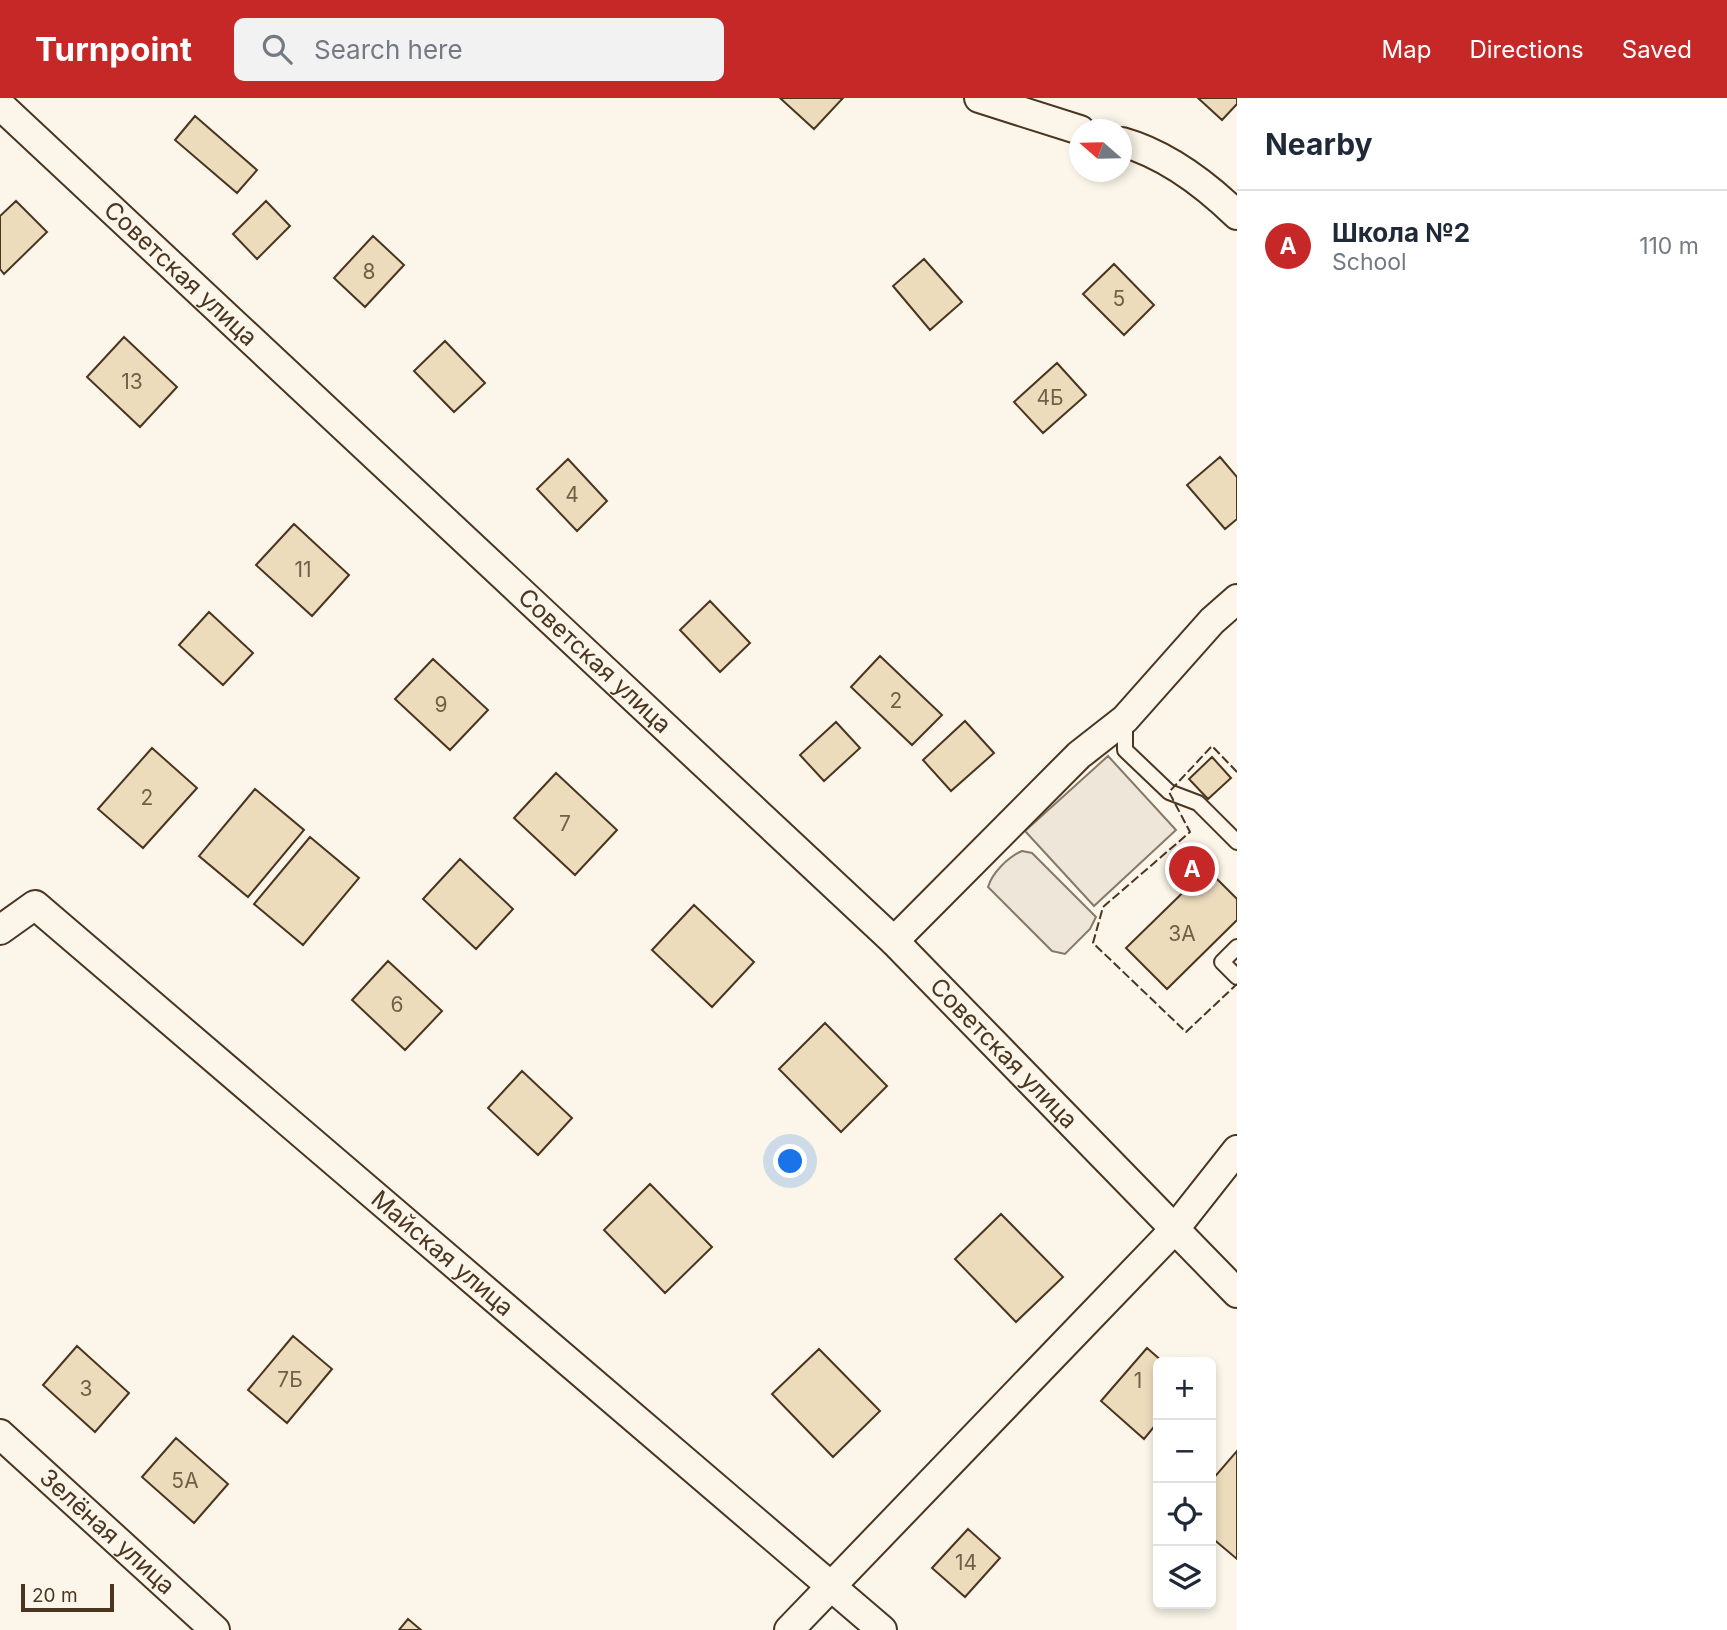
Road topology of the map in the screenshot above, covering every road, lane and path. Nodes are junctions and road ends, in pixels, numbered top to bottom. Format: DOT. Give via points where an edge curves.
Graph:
graph roads {
  1 [pos="979,98"];
  2 [pos="0,104"];
  3 [pos="1069,127"];
  4 [pos="1132,145"];
  5 [pos="1237,215"];
  6 [pos="1237,599"];
  7 [pos="1125,719"];
  8 [pos="1237,842"];
  9 [pos="0,930"];
  10 [pos="894,941"];
  11 [pos="1237,947"];
  12 [pos="1237,977"];
  13 [pos="1237,1150"];
  14 [pos="1173,1231"];
  15 [pos="1237,1293"];
  16 [pos="0,1434"];
  17 [pos="830,1585"];
  18 [pos="215,1630"];
  19 [pos="789,1630"];
  20 [pos="882,1630"];
  1 -- 3 [label="street"];
  2 -- 10 [label="street, Советская улица"];
  4 -- 5 [label="street" via="1213,191"];
  6 -- 7 [label="street"];
  7 -- 8 [label="lane" via="1125,750 1168,792 1198,803"];
  7 -- 10 [label="street" via="1079,755"];
  9 -- 17 [label="street, Майская улица" via="35,905"];
  10 -- 14 [label="street, Советская улица"];
  11 -- 12 [label="lane" via="1222,962"];
  13 -- 14 [label="street"];
  14 -- 15 [label="street, Советская улица"];
  14 -- 17 [label="street"];
  16 -- 18 [label="street, Зелёная улица"];
  17 -- 19 [label="street"];
  17 -- 20 [label="street, Майская улица"];
}
